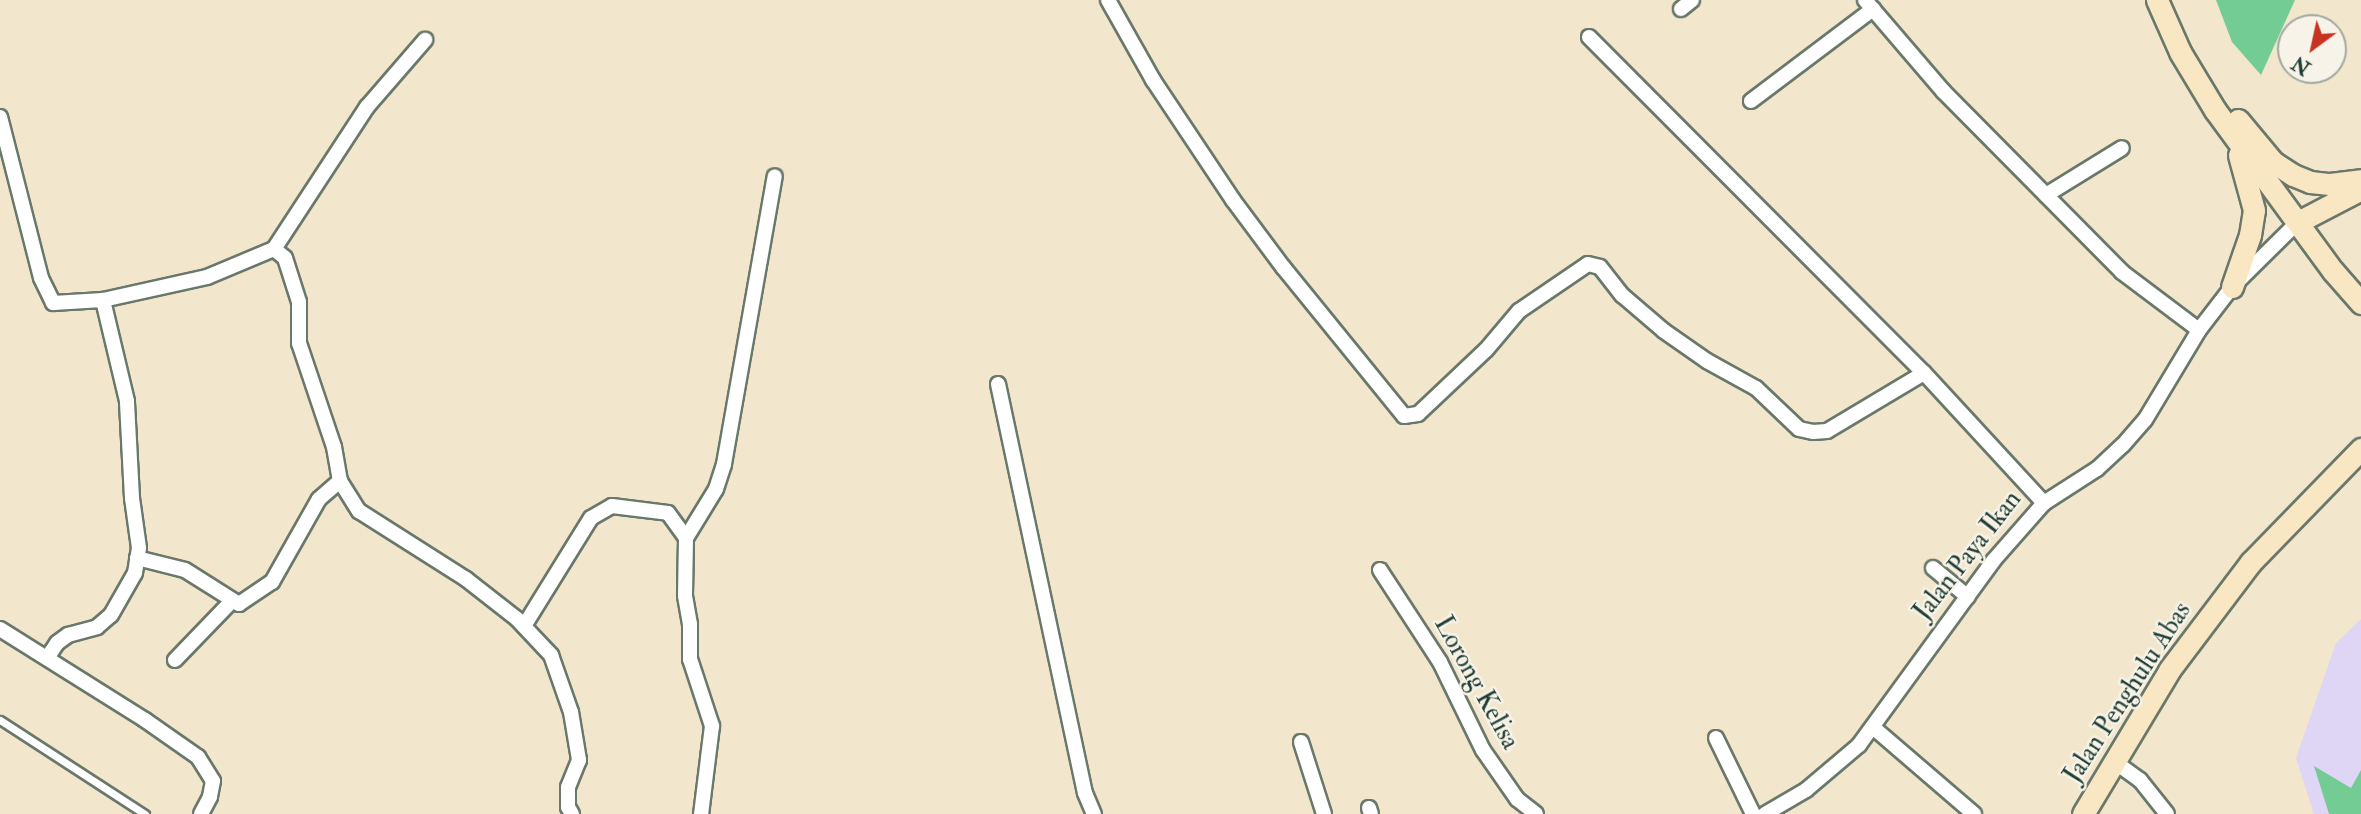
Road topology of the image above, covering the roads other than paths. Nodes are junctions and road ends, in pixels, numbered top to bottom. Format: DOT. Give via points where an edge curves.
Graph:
graph roads {
  1 [pos="1108,0"];
  2 [pos="2157,0"];
  3 [pos="1869,4"];
  4 [pos="1589,37"];
  5 [pos="425,40"];
  6 [pos="2180,52"];
  7 [pos="1751,101"];
  8 [pos="0,117"];
  9 [pos="2231,133"];
  10 [pos="2122,149"];
  11 [pos="775,176"];
  12 [pos="2361,180"];
  13 [pos="2361,189"];
  14 [pos="2046,195"];
  15 [pos="2298,222"];
  16 [pos="274,249"];
  17 [pos="2232,287"];
  18 [pos="103,300"];
  19 [pos="2361,303"];
  20 [pos="2199,330"];
  21 [pos="1924,373"];
  22 [pos="998,384"];
  23 [pos="2361,449"];
  24 [pos="340,481"];
  25 [pos="2044,503"];
  26 [pos="686,538"];
  27 [pos="137,558"];
  28 [pos="1933,568"];
  29 [pos="1380,570"];
  30 [pos="1968,597"];
  31 [pos="231,602"];
  32 [pos="524,626"];
  33 [pos="0,629"];
  34 [pos="47,658"];
  35 [pos="175,660"];
  36 [pos="0,720"];
  37 [pos="1874,728"];
  38 [pos="1716,738"];
  39 [pos="1301,742"];
  40 [pos="2115,762"];
  41 [pos="145,814"];
  42 [pos="201,814"];
  43 [pos="572,814"];
  44 [pos="701,814"];
  45 [pos="1094,814"];
  46 [pos="1324,814"];
  47 [pos="1536,814"];
  48 [pos="1753,814"];
  49 [pos="1765,814"];
  50 [pos="1974,814"];
  51 [pos="2083,814"];
  52 [pos="2167,814"];
  1 -- 21 [label="street" via="1153,80 1233,201 1404,416 1418,414 1486,350 1519,311 1588,264 1600,267 1622,295 1664,331 1756,388 1799,429 1827,431"];
  2 -- 6 [label="main road"];
  3 -- 7 [label="street"];
  3 -- 14 [label="street" via="1943,91"];
  4 -- 21 [label="street"];
  5 -- 16 [label="street" via="367,107"];
  6 -- 9 [label="main road"];
  6 -- 12 [label="main road" via="2273,162 2310,182"];
  8 -- 18 [label="street" via="41,278 53,303"];
  9 -- 15 [label="main road"];
  9 -- 17 [label="main road" via="2254,210"];
  10 -- 14 [label="street"];
  11 -- 26 [label="street" via="724,464 716,489"];
  13 -- 15 [label="main road, Jalan Paya Ikan"];
  14 -- 20 [label="street" via="2122,272"];
  15 -- 17 [label="street, Jalan Paya Ikan"];
  15 -- 19 [label="main road"];
  16 -- 18 [label="street" via="207,277"];
  16 -- 24 [label="street" via="285,258 299,302 299,343 334,447"];
  17 -- 20 [label="street, Jalan Paya Ikan"];
  18 -- 27 [label="street" via="127,401"];
  20 -- 25 [label="street, Jalan Paya Ikan" via="2145,420 2123,445 2097,469"];
  21 -- 25 [label="street"];
  22 -- 45 [label="street" via="1085,793"];
  23 -- 40 [label="main road, Jalan Penghulu Abas" via="2251,562 2170,669"];
  24 -- 31 [label="street" via="319,499 272,582 249,600"];
  24 -- 32 [label="street" via="359,511 466,579"];
  25 -- 30 [label="street, Jalan Paya Ikan"];
  26 -- 32 [label="street" via="668,513 612,506 591,518"];
  26 -- 44 [label="street" via="690,659 712,726"];
  27 -- 31 [label="street" via="185,569"];
  27 -- 34 [label="street" via="135,573 111,615 97,627 68,635"];
  28 -- 30 [label="street"];
  29 -- 47 [label="street, Lorong Kelisa" via="1440,662 1483,750 1517,799"];
  30 -- 37 [label="street, Jalan Paya Ikan"];
  31 -- 35 [label="street"];
  32 -- 43 [label="street" via="551,655 570,712 579,760 568,787"];
  33 -- 34 [label="street"];
  34 -- 42 [label="street" via="198,757 213,781"];
  36 -- 41 [label="lane"];
  37 -- 49 [label="street, Jalan Paya Ikan" via="1835,769"];
  37 -- 50 [label="street"];
  38 -- 48 [label="street"];
  39 -- 46 [label="street"];
  40 -- 51 [label="main road, Jalan Penghulu Abas"];
  40 -- 52 [label="street" via="2140,780"];
}
